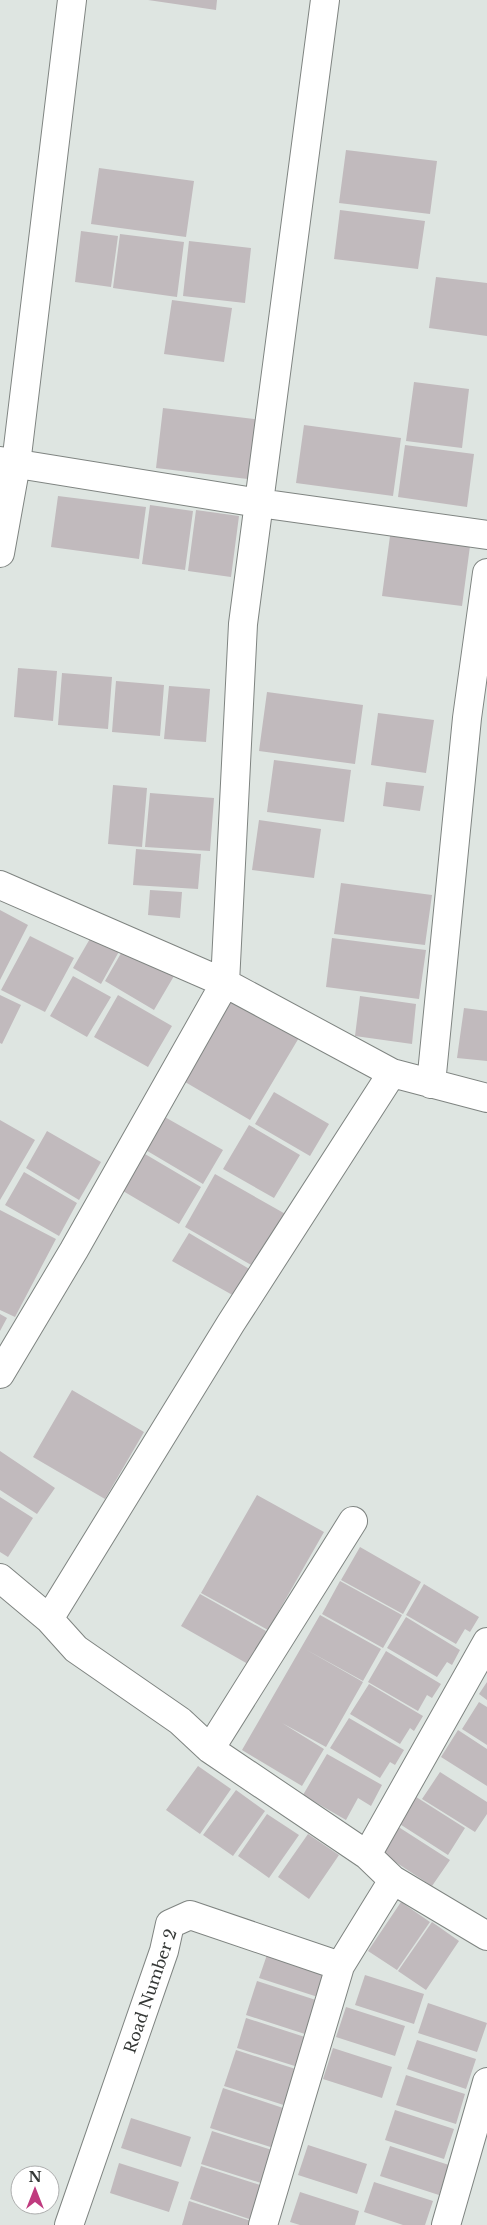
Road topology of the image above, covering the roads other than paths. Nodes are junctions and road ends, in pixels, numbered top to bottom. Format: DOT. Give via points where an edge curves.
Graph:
graph roads {
  1 [pos="72,0"];
  2 [pos="326,0"];
  3 [pos="8,462"];
  4 [pos="259,504"];
  5 [pos="487,535"];
  6 [pos="0,553"];
  7 [pos="487,573"];
  8 [pos="0,885"];
  9 [pos="225,983"];
  10 [pos="392,1073"];
  11 [pos="431,1084"];
  12 [pos="487,1098"];
  13 [pos="0,1374"];
  14 [pos="353,1521"];
  15 [pos="0,1578"];
  16 [pos="49,1619"];
  17 [pos="487,1642"];
  18 [pos="210,1750"];
  19 [pos="367,1855"];
  20 [pos="393,1880"];
  21 [pos="487,1936"];
  22 [pos="340,1966"];
  23 [pos="487,2082"];
  24 [pos="69,2225"];
  25 [pos="263,2225"];
  26 [pos="446,2225"];
  1 -- 3 [label="street"];
  2 -- 4 [label="street"];
  3 -- 4 [label="street"];
  3 -- 6 [label="street"];
  4 -- 5 [label="street"];
  4 -- 9 [label="street" via="243,624"];
  7 -- 11 [label="street" via="467,718"];
  8 -- 9 [label="street"];
  9 -- 10 [label="street"];
  9 -- 13 [label="street"];
  10 -- 11 [label="street"];
  10 -- 16 [label="street" via="231,1323"];
  11 -- 12 [label="street"];
  14 -- 18 [label="street"];
  15 -- 16 [label="street"];
  16 -- 18 [label="street" via="76,1649 180,1721"];
  17 -- 19 [label="street"];
  18 -- 19 [label="street"];
  19 -- 20 [label="street"];
  20 -- 21 [label="street"];
  20 -- 22 [label="street"];
  22 -- 24 [label="street, Road Number 2" via="190,1915 170,1924 164,1951"];
  22 -- 25 [label="street"];
  23 -- 26 [label="street"];
}
